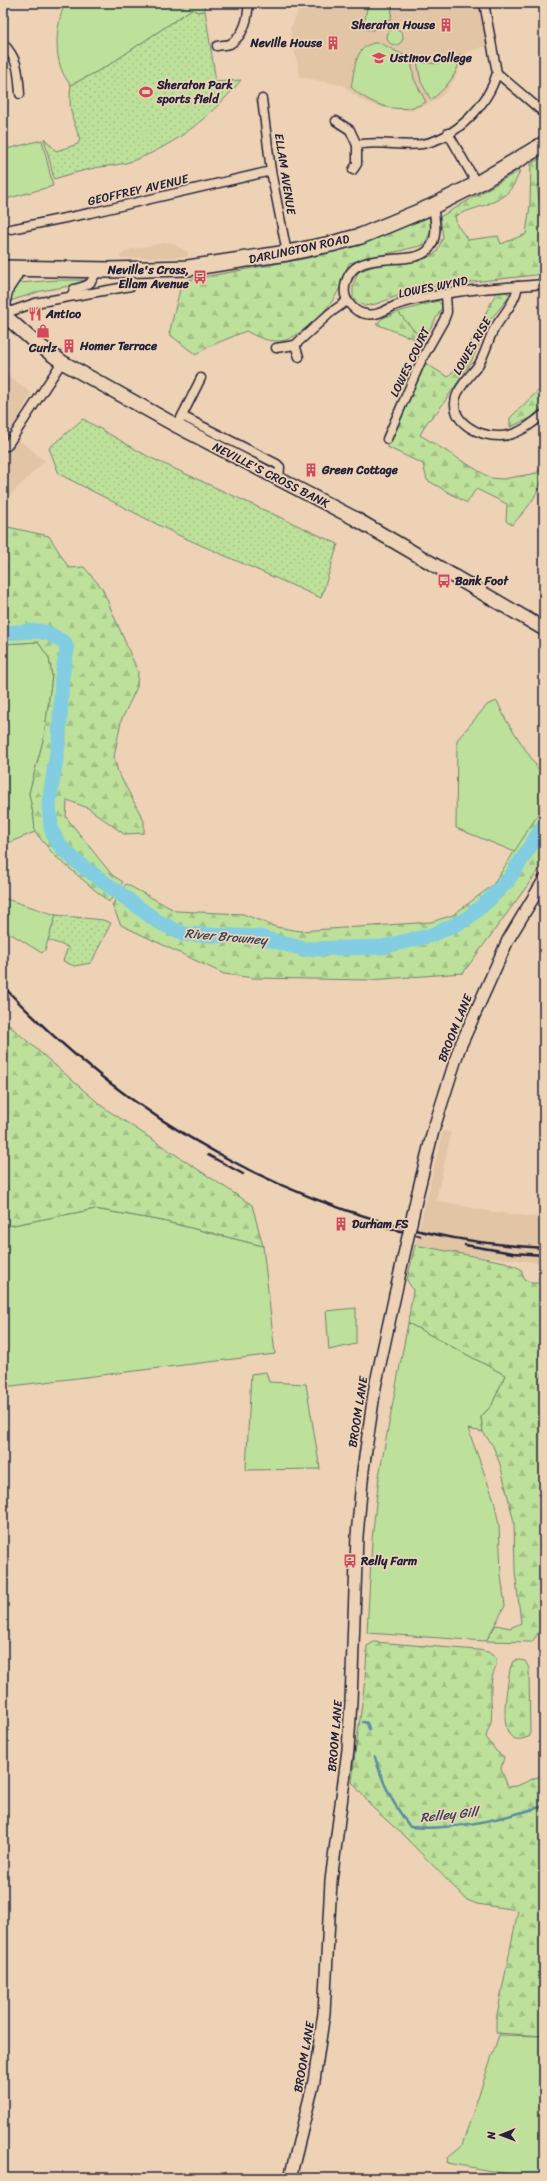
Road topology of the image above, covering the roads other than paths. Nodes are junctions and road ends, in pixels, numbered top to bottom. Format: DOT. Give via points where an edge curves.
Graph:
graph roads {
  1 [pos="248,3"];
  2 [pos="484,3"];
  3 [pos="3,43"];
  4 [pos="217,46"];
  5 [pos="497,73"];
  6 [pos="20,94"];
  7 [pos="262,99"];
  8 [pos="544,113"];
  9 [pos="336,121"];
  10 [pos="448,133"];
  11 [pos="544,144"];
  12 [pos="357,145"];
  13 [pos="353,170"];
  14 [pos="271,171"];
  15 [pos="477,184"];
  16 [pos="433,206"];
  17 [pos="11,229"];
  18 [pos="287,253"];
  19 [pos="97,270"];
  20 [pos="7,274"];
  21 [pos="544,284"];
  22 [pos="131,286"];
  23 [pos="518,286"];
  24 [pos="446,294"];
  25 [pos="72,296"];
  26 [pos="3,298"];
  27 [pos="347,300"];
  28 [pos="3,314"];
  29 [pos="295,345"];
  30 [pos="276,348"];
  31 [pos="299,357"];
  32 [pos="62,362"];
  33 [pos="201,378"];
  34 [pos="544,414"];
  35 [pos="179,421"];
  36 [pos="387,439"];
  37 [pos="7,446"];
  38 [pos="544,629"];
  39 [pos="544,880"];
  40 [pos="290,2178"];
  1 -- 4 [label="street" via="247,18 241,33 230,44"];
  2 -- 5 [label="street"];
  3 -- 6 [label="street" via="18,64"];
  5 -- 8 [label="street"];
  5 -- 10 [label="street" via="493,88 483,104"];
  7 -- 14 [label="street, ELLAM AVENUE"];
  9 -- 12 [label="street" via="350,130"];
  10 -- 12 [label="street" via="421,144"];
  10 -- 15 [label="street"];
  11 -- 15 [label="highway, DARLINGTON ROAD"];
  12 -- 13 [label="street" via="357,164"];
  14 -- 17 [label="street, GEOFFREY AVENUE"];
  14 -- 18 [label="street, ELLAM AVENUE"];
  15 -- 16 [label="highway, DARLINGTON ROAD"];
  16 -- 18 [label="highway, DARLINGTON ROAD" via="361,236"];
  16 -- 27 [label="street" via="436,222 432,244 427,251 364,263 353,269 344,290"];
  18 -- 19 [label="highway, DARLINGTON ROAD" via="188,268"];
  19 -- 20 [label="highway, DARLINGTON ROAD" via="32,269"];
  19 -- 25 [label="street" via="92,282 88,286 74,289"];
  20 -- 26 [label="highway"];
  21 -- 23 [label="street, LOWES WYND"];
  22 -- 25 [label="street"];
  23 -- 24 [label="street, LOWES WYND"];
  23 -- 34 [label="street, LOWES RISE" via="514,301 493,331 482,358 457,395 455,407 459,418 467,426 479,433 502,436 513,434 531,425"];
  24 -- 27 [label="street, LOWES WYND" via="398,304 370,315 354,310"];
  24 -- 36 [label="street, LOWES COURT" via="444,320 422,359"];
  25 -- 28 [label="street" via="35,303"];
  26 -- 28 [label="highway"];
  27 -- 29 [label="street"];
  28 -- 32 [label="main road, NEVILLE'S CROSS BANK"];
  29 -- 30 [label="street"];
  29 -- 31 [label="street"];
  32 -- 35 [label="main road, NEVILLE'S CROSS BANK"];
  32 -- 37 [label="street"];
  33 -- 35 [label="street"];
  35 -- 38 [label="main road, NEVILLE'S CROSS BANK" via="354,518"];
  39 -- 40 [label="main road, BROOM LANE, bridge" via="508,940 459,1049 433,1131 375,1387 357,1536 350,1715 332,1881 324,2013 314,2081"];
}
